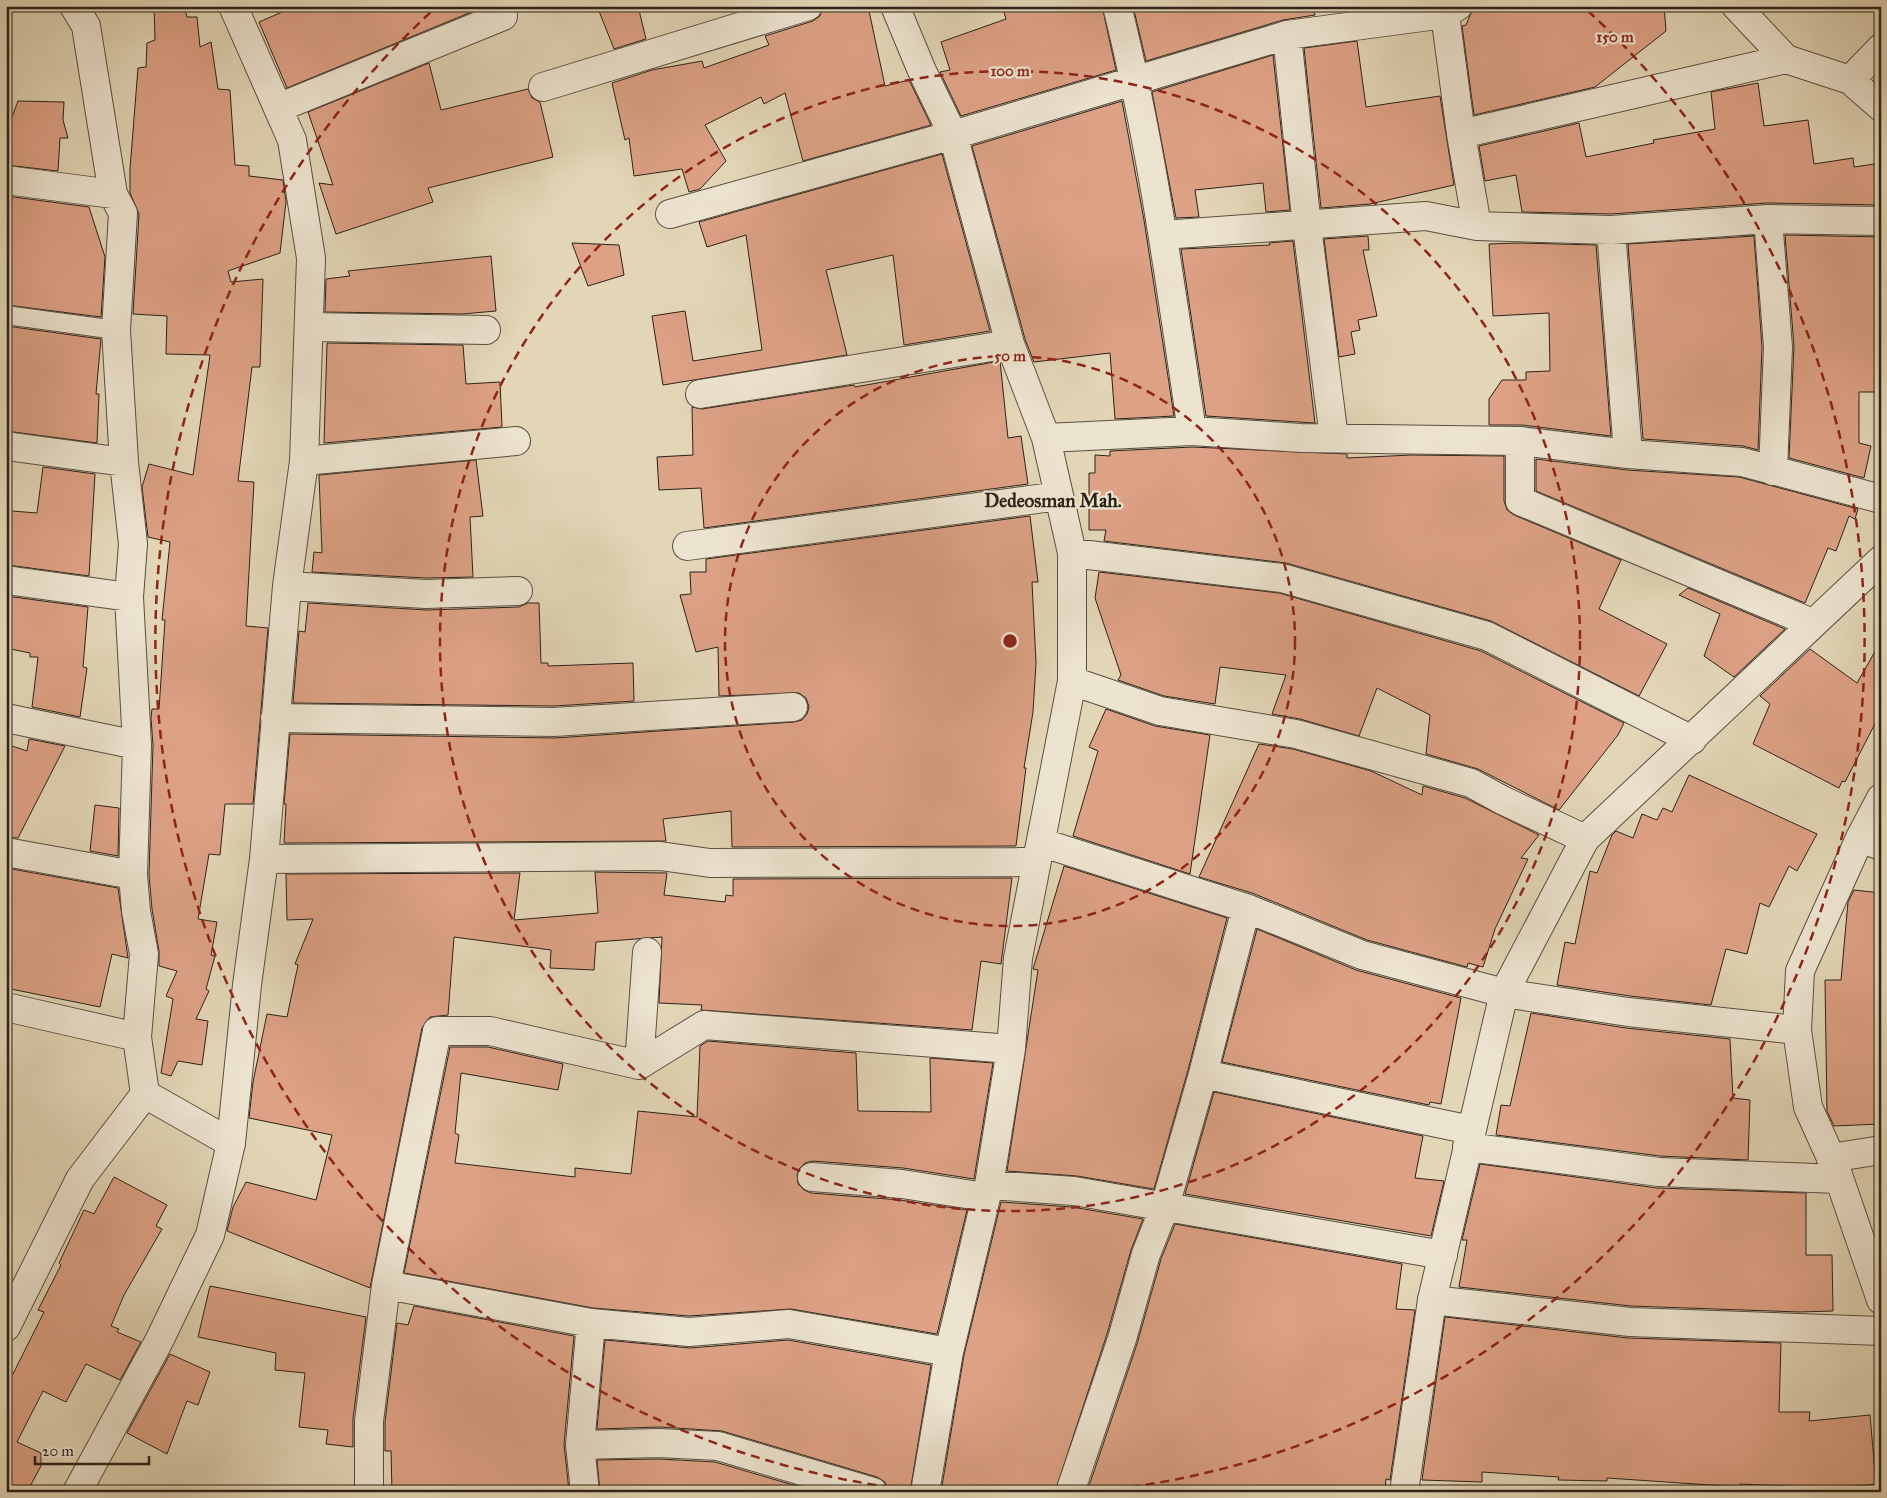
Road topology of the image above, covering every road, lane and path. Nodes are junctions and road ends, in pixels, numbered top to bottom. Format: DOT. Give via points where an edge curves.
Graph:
graph roads {
  1 [pos="74,6"];
  2 [pos="233,6"];
  3 [pos="808,6"];
  4 [pos="895,6"];
  5 [pos="1117,6"];
  6 [pos="1736,6"];
  7 [pos="1451,10"];
  8 [pos="503,16"];
  9 [pos="1287,34"];
  10 [pos="1881,48"];
  11 [pos="1786,59"];
  12 [pos="1850,80"];
  13 [pos="1136,82"];
  14 [pos="543,87"];
  15 [pos="1881,107"];
  16 [pos="278,108"];
  17 [pos="1461,134"];
  18 [pos="953,136"];
  19 [pos="6,180"];
  20 [pos="113,194"];
  21 [pos="670,214"];
  22 [pos="1768,219"];
  23 [pos="1881,221"];
  24 [pos="1477,226"];
  25 [pos="1307,227"];
  26 [pos="1611,230"];
  27 [pos="1163,236"];
  28 [pos="6,314"];
  29 [pos="309,327"];
  30 [pos="116,330"];
  31 [pos="486,330"];
  32 [pos="1010,344"];
  33 [pos="700,394"];
  34 [pos="1192,431"];
  35 [pos="1046,438"];
  36 [pos="1334,438"];
  37 [pos="516,441"];
  38 [pos="1520,441"];
  39 [pos="6,446"];
  40 [pos="1628,454"];
  41 [pos="304,461"];
  42 [pos="124,462"];
  43 [pos="1773,471"];
  44 [pos="1059,496"];
  45 [pos="1881,499"];
  46 [pos="686,546"];
  47 [pos="1072,553"];
  48 [pos="1881,560"];
  49 [pos="6,580"];
  50 [pos="287,586"];
  51 [pos="518,591"];
  52 [pos="130,597"];
  53 [pos="1812,622"];
  54 [pos="1072,681"];
  55 [pos="794,707"];
  56 [pos="6,718"];
  57 [pos="275,718"];
  58 [pos="1692,740"];
  59 [pos="137,746"];
  60 [pos="1881,798"];
  61 [pos="1585,839"];
  62 [pos="1870,842"];
  63 [pos="6,852"];
  64 [pos="1039,852"];
  65 [pos="264,859"];
  66 [pos="133,875"];
  67 [pos="1246,908"];
  68 [pos="647,952"];
  69 [pos="1504,993"];
  70 [pos="6,1007"];
  71 [pos="1797,1030"];
  72 [pos="138,1037"];
  73 [pos="1011,1049"];
  74 [pos="639,1065"];
  75 [pos="1203,1074"];
  76 [pos="145,1094"];
  77 [pos="1469,1138"];
  78 [pos="231,1144"];
  79 [pos="1881,1150"];
  80 [pos="1835,1169"];
  81 [pos="812,1177"];
  82 [pos="987,1191"];
  83 [pos="1165,1206"];
  84 [pos="1443,1255"];
  85 [pos="386,1285"];
  86 [pos="1432,1300"];
  87 [pos="1881,1300"];
  88 [pos="591,1323"];
  89 [pos="6,1327"];
  90 [pos="1881,1331"];
  91 [pos="949,1352"];
  92 [pos="580,1445"];
  93 [pos="78,1492"];
  94 [pos="369,1492"];
  95 [pos="584,1492"];
  96 [pos="873,1492"];
  97 [pos="926,1492"];
  98 [pos="1070,1492"];
  99 [pos="1404,1492"];
  1 -- 20 [label="street" via="86,26"];
  2 -- 16 [label="street"];
  3 -- 14 [label="street"];
  4 -- 18 [label="street"];
  5 -- 13 [label="street"];
  6 -- 11 [label="street"];
  7 -- 9 [label="street"];
  7 -- 17 [label="street"];
  8 -- 16 [label="street"];
  9 -- 13 [label="street"];
  9 -- 25 [label="street"];
  10 -- 12 [label="street"];
  11 -- 12 [label="street"];
  11 -- 17 [label="street"];
  12 -- 15 [label="street"];
  13 -- 18 [label="street"];
  13 -- 27 [label="street"];
  16 -- 29 [label="street" via="292,140 311,258"];
  17 -- 24 [label="street"];
  18 -- 21 [label="street"];
  18 -- 32 [label="street"];
  19 -- 20 [label="street"];
  20 -- 30 [label="street" via="123,213"];
  22 -- 23 [label="street"];
  22 -- 26 [label="street"];
  22 -- 43 [label="street" via="1778,347"];
  24 -- 25 [label="street" via="1426,216 1350,220"];
  24 -- 26 [label="street"];
  25 -- 27 [label="street"];
  25 -- 36 [label="street"];
  26 -- 40 [label="street"];
  27 -- 34 [label="street"];
  28 -- 30 [label="lane"];
  29 -- 31 [label="street"];
  29 -- 41 [label="street"];
  30 -- 42 [label="street"];
  32 -- 33 [label="street"];
  32 -- 35 [label="street"];
  34 -- 35 [label="street"];
  34 -- 36 [label="street"];
  35 -- 44 [label="street"];
  36 -- 38 [label="street"];
  37 -- 41 [label="street"];
  38 -- 40 [label="street"];
  38 -- 53 [label="street" via="1520,501"];
  39 -- 42 [label="street"];
  40 -- 43 [label="street" via="1742,462"];
  41 -- 50 [label="street"];
  42 -- 52 [label="street" via="133,544"];
  43 -- 45 [label="street"];
  44 -- 46 [label="street"];
  44 -- 47 [label="street"];
  47 -- 54 [label="street"];
  47 -- 58 [label="street" via="1282,578 1487,636"];
  48 -- 53 [label="street"];
  49 -- 52 [label="street"];
  50 -- 51 [label="street" via="426,594"];
  50 -- 57 [label="street"];
  52 -- 59 [label="street"];
  53 -- 58 [label="street"];
  54 -- 61 [label="street" via="1160,710 1296,734 1472,782 1502,800"];
  54 -- 64 [label="street"];
  55 -- 57 [label="street" via="554,722"];
  56 -- 59 [label="street"];
  57 -- 65 [label="street"];
  58 -- 61 [label="street"];
  59 -- 66 [label="street"];
  60 -- 62 [label="street"];
  61 -- 69 [label="street"];
  62 -- 71 [label="street" via="1800,972"];
  63 -- 66 [label="street"];
  64 -- 65 [label="street" via="710,863 660,856"];
  64 -- 67 [label="street"];
  64 -- 73 [label="street" via="1018,958"];
  65 -- 78 [label="street"];
  66 -- 72 [label="street" via="144,954"];
  67 -- 69 [label="street" via="1362,955"];
  67 -- 75 [label="street"];
  68 -- 74 [label="street"];
  69 -- 71 [label="street" via="1628,1012"];
  69 -- 77 [label="street"];
  70 -- 72 [label="street"];
  71 -- 80 [label="street" via="1808,1107"];
  72 -- 76 [label="street"];
  73 -- 74 [label="street" via="704,1026"];
  73 -- 82 [label="street"];
  74 -- 85 [label="street" via="490,1031 438,1031"];
  75 -- 77 [label="street"];
  75 -- 83 [label="street"];
  76 -- 78 [label="street"];
  76 -- 89 [label="street" via="80,1179"];
  77 -- 80 [label="street" via="1659,1172"];
  77 -- 84 [label="street"];
  78 -- 93 [label="street" via="210,1235 159,1341"];
  79 -- 80 [label="street"];
  80 -- 87 [label="street"];
  81 -- 82 [label="street"];
  82 -- 83 [label="street" via="1074,1191"];
  82 -- 91 [label="street"];
  83 -- 84 [label="street"];
  83 -- 98 [label="street" via="1146,1254 1122,1339"];
  84 -- 86 [label="street"];
  85 -- 88 [label="street"];
  85 -- 94 [label="street" via="369,1421"];
  86 -- 90 [label="street" via="1630,1322"];
  86 -- 99 [label="street"];
  88 -- 91 [label="street" via="689,1332 789,1324"];
  88 -- 92 [label="street"];
  91 -- 97 [label="street"];
  92 -- 95 [label="street"];
  92 -- 96 [label="street" via="659,1443 718,1446"];
}
